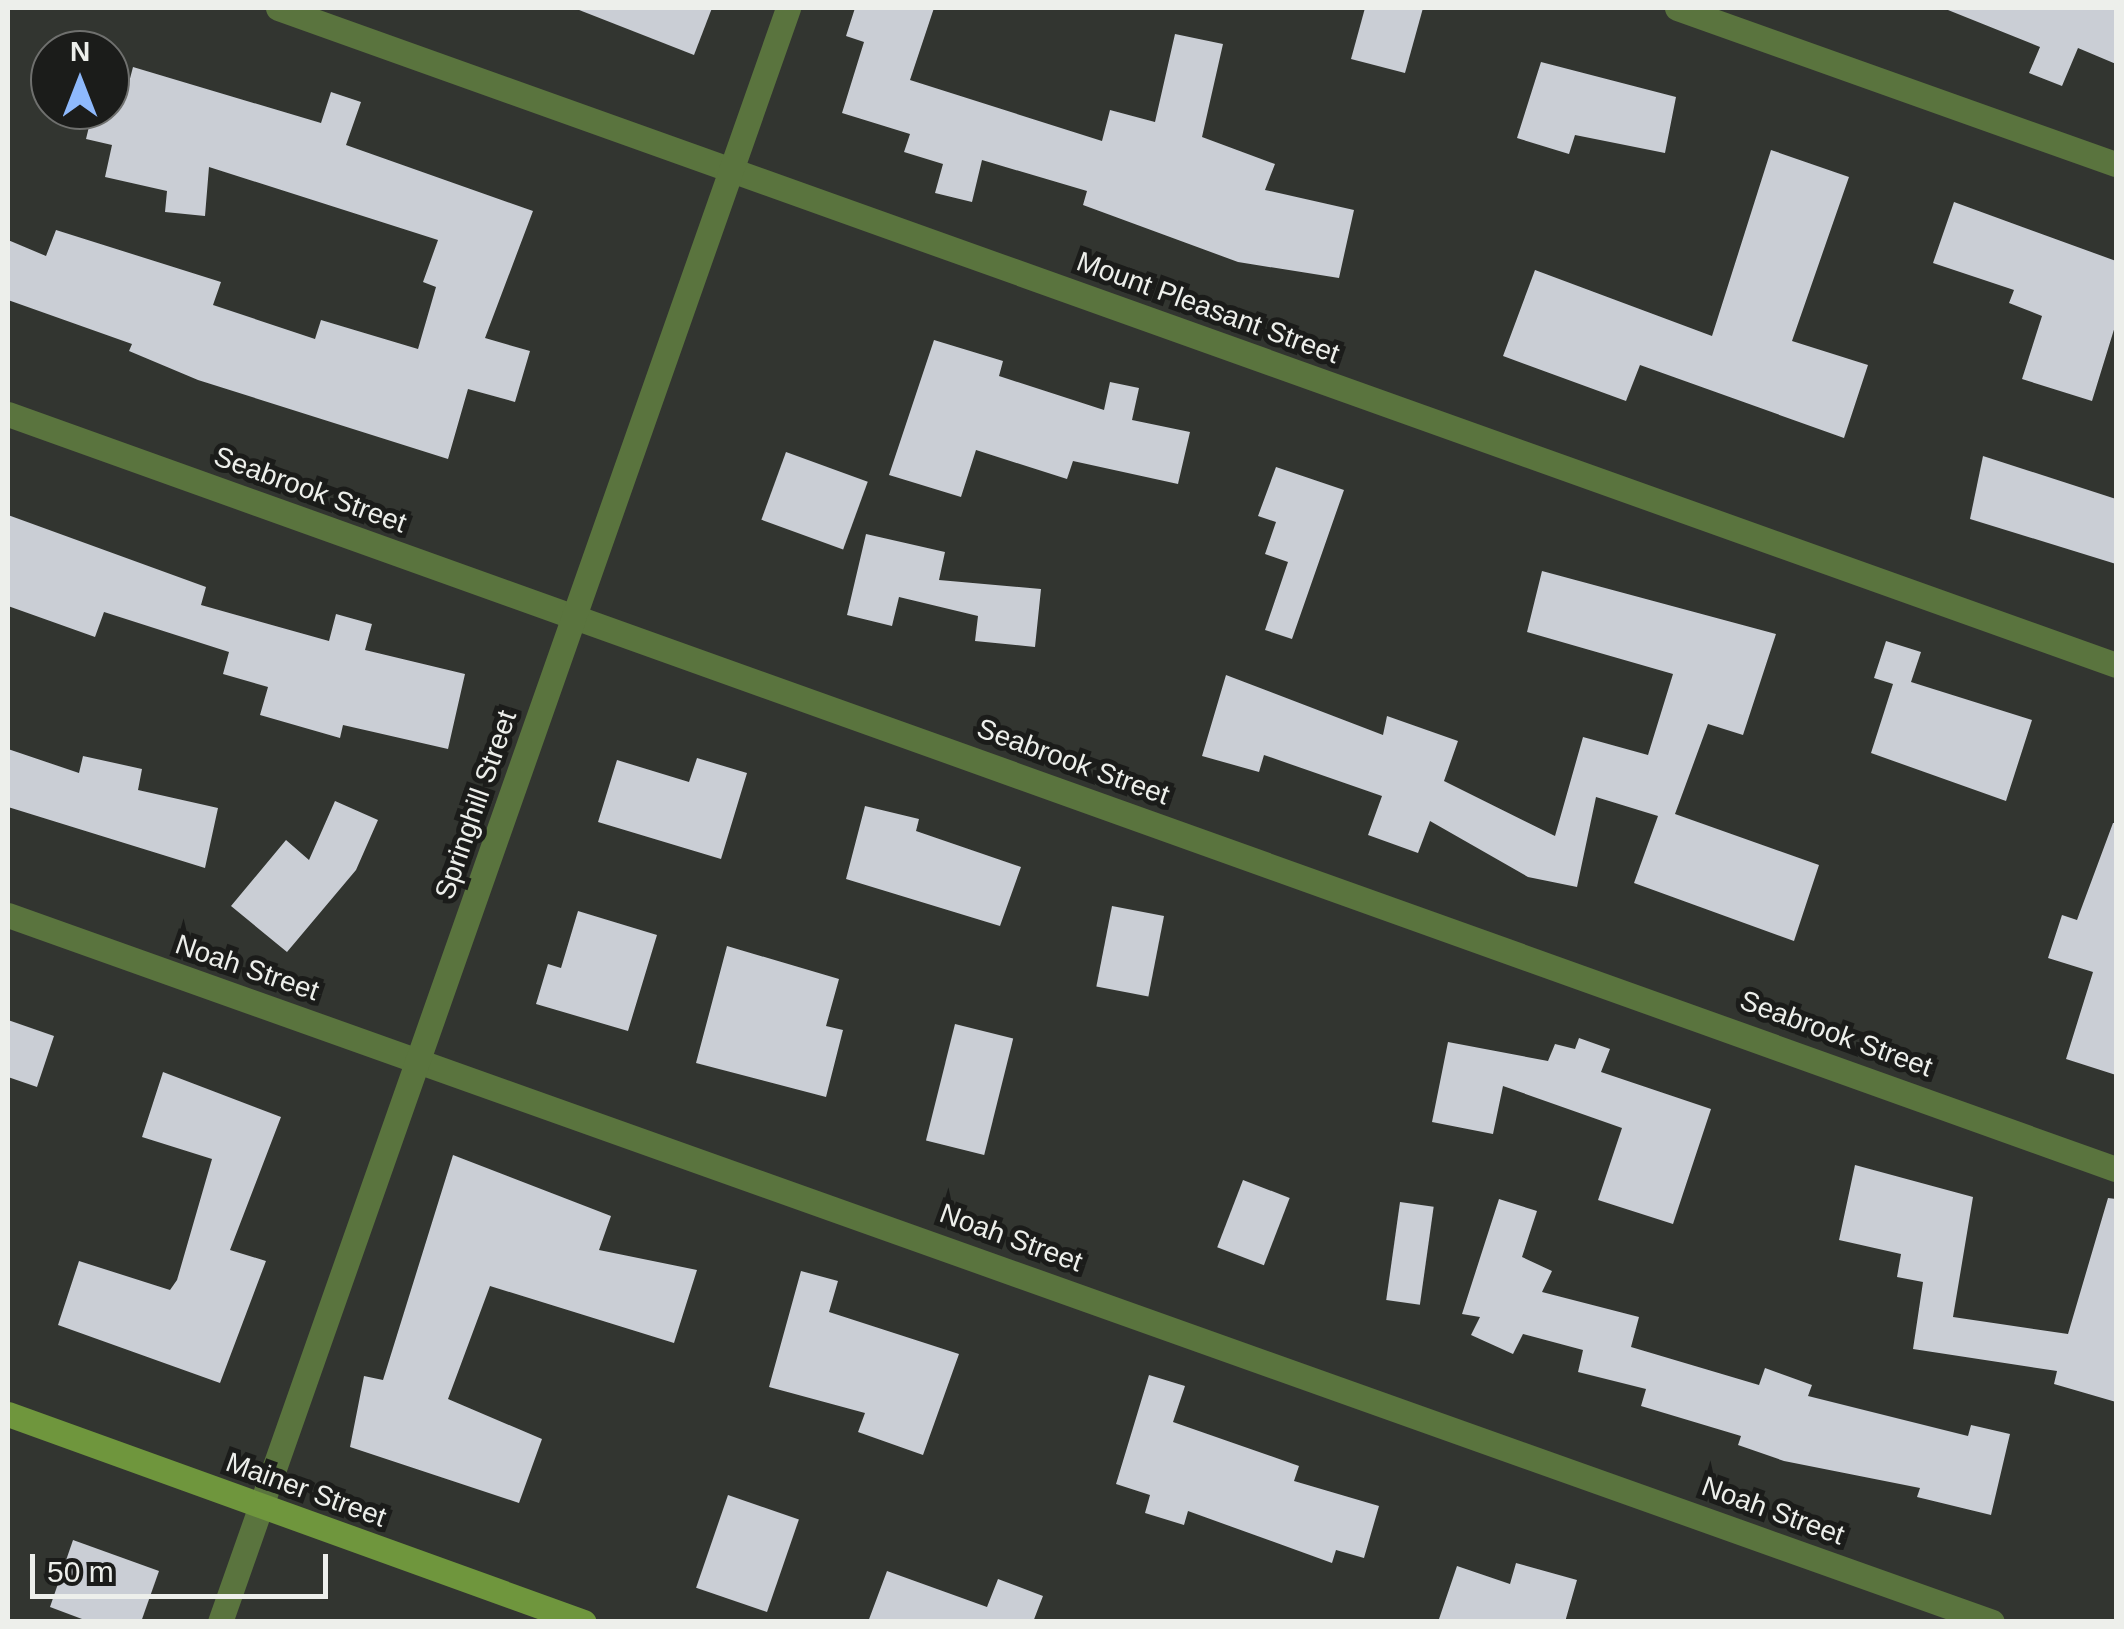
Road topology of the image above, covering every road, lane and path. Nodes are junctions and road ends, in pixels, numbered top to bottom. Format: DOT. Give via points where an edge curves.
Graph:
graph roads {
  1 [pos="278,8"];
  2 [pos="788,8"];
  3 [pos="1677,8"];
  4 [pos="2116,164"];
  5 [pos="731,170"];
  6 [pos="8,414"];
  7 [pos="574,616"];
  8 [pos="2116,665"];
  9 [pos="8,915"];
  10 [pos="419,1057"];
  11 [pos="2116,1169"];
  12 [pos="8,1414"];
  13 [pos="260,1506"];
  14 [pos="220,1622"];
  15 [pos="584,1622"];
  16 [pos="1992,1622"];
  1 -- 5 [label="street, Mount Pleasant Street"];
  2 -- 5 [label="street, Springhill Street"];
  3 -- 4 [label="street"];
  5 -- 7 [label="street, Springhill Street"];
  5 -- 8 [label="street, Mount Pleasant Street"];
  6 -- 7 [label="street, Seabrook Street"];
  7 -- 10 [label="street, Springhill Street"];
  7 -- 11 [label="street, Seabrook Street"];
  9 -- 10 [label="street, Noah Street"];
  10 -- 13 [label="street, Springhill Street"];
  10 -- 16 [label="street, Noah Street"];
  12 -- 13 [label="street, Mainer Street"];
  13 -- 14 [label="street, Springhill Street"];
  13 -- 15 [label="street, Mainer Street"];
}
